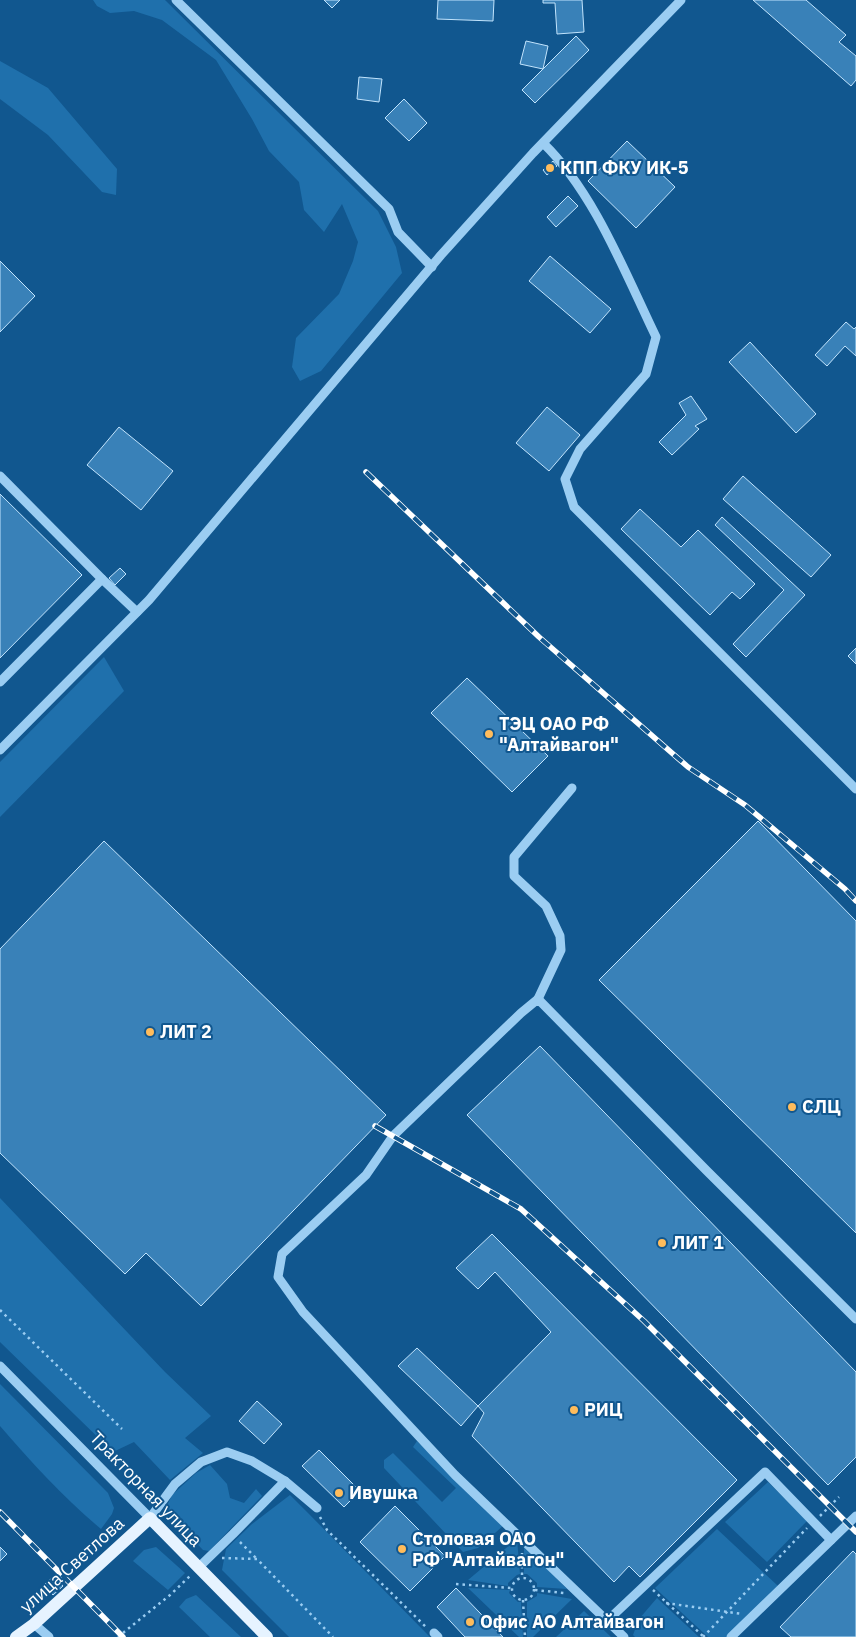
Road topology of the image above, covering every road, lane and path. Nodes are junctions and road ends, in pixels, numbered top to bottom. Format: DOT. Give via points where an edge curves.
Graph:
graph roads {
  1 [pos="176,0"];
  2 [pos="682,0"];
  3 [pos="543,143"];
  4 [pos="432,267"];
  5 [pos="0,476"];
  6 [pos="102,579"];
  7 [pos="137,612"];
  8 [pos="0,682"];
  9 [pos="0,750"];
  10 [pos="572,788"];
  11 [pos="856,789"];
  12 [pos="538,999"];
  13 [pos="0,1310"];
  14 [pos="856,1320"];
  15 [pos="0,1366"];
  16 [pos="122,1429"];
  17 [pos="285,1480"];
  18 [pos="839,1497"];
  19 [pos="316,1508"];
  20 [pos="856,1516"];
  21 [pos="150,1518"];
  22 [pos="813,1522"];
  23 [pos="233,1534"];
  24 [pos="521,1539"];
  25 [pos="831,1540"];
  26 [pos="208,1558"];
  27 [pos="257,1559"];
  28 [pos="198,1568"];
  29 [pos="522,1577"];
  30 [pos="456,1584"];
  31 [pos="646,1584"];
  32 [pos="511,1588"];
  33 [pos="534,1590"];
  34 [pos="580,1595"];
  35 [pos="523,1600"];
  36 [pos="666,1602"];
  37 [pos="726,1611"];
  38 [pos="753,1615"];
  39 [pos="608,1621"];
  40 [pos="34,1624"];
  41 [pos="436,1635"];
  42 [pos="16,1637"];
  43 [pos="49,1637"];
  44 [pos="118,1637"];
  45 [pos="267,1637"];
  46 [pos="333,1637"];
  47 [pos="525,1637"];
  48 [pos="624,1637"];
  49 [pos="703,1637"];
  50 [pos="730,1637"];
  1 -- 4 [label="street" via="389,209 398,232"];
  2 -- 3 [label="street"];
  3 -- 4 [label="street"];
  3 -- 11 [label="street" via="577,182 656,337 646,374 580,449 565,479 574,507"];
  4 -- 7 [label="street"];
  5 -- 6 [label="street"];
  6 -- 7 [label="street"];
  6 -- 8 [label="street"];
  7 -- 9 [label="street"];
  10 -- 12 [label="street" via="514,857 514,876 546,906 560,936 561,950"];
  12 -- 14 [label="street"];
  12 -- 24 [label="street" via="393,1136 366,1175 282,1254 278,1277 310,1320 455,1475"];
  13 -- 16 [label="path"];
  15 -- 21 [label="street, Тракторная улица"];
  17 -- 19 [label="street"];
  17 -- 21 [label="street" via="252,1461 227,1452 201,1462 175,1484"];
  17 -- 23 [label="street"];
  18 -- 22 [label="path"];
  19 -- 41 [label="path" via="327,1530"];
  20 -- 25 [label="street"];
  21 -- 28 [label="main road, Тракторная улица"];
  21 -- 40 [label="main road, улица Светлова"];
  22 -- 25 [label="street"];
  22 -- 31 [label="street" via="765,1472"];
  22 -- 37 [label="path"];
  23 -- 26 [label="street"];
  23 -- 27 [label="path"];
  24 -- 29 [label="path"];
  24 -- 34 [label="street"];
  25 -- 38 [label="street"];
  26 -- 27 [label="path"];
  26 -- 28 [label="street"];
  27 -- 46 [label="path"];
  28 -- 44 [label="path"];
  28 -- 45 [label="main road, Тракторная улица"];
  29 -- 32 [label="path" via="515,1580"];
  29 -- 33 [label="path" via="532,1582"];
  30 -- 32 [label="path"];
  31 -- 36 [label="path"];
  31 -- 39 [label="street"];
  32 -- 35 [label="path" via="515,1597"];
  33 -- 34 [label="path"];
  33 -- 35 [label="path" via="532,1596"];
  34 -- 39 [label="street"];
  35 -- 47 [label="path"];
  36 -- 37 [label="path"];
  36 -- 49 [label="path"];
  37 -- 38 [label="path"];
  37 -- 49 [label="path"];
  38 -- 50 [label="street"];
  39 -- 48 [label="street"];
  40 -- 42 [label="main road, улица Светлова"];
  40 -- 43 [label="street"];
}
